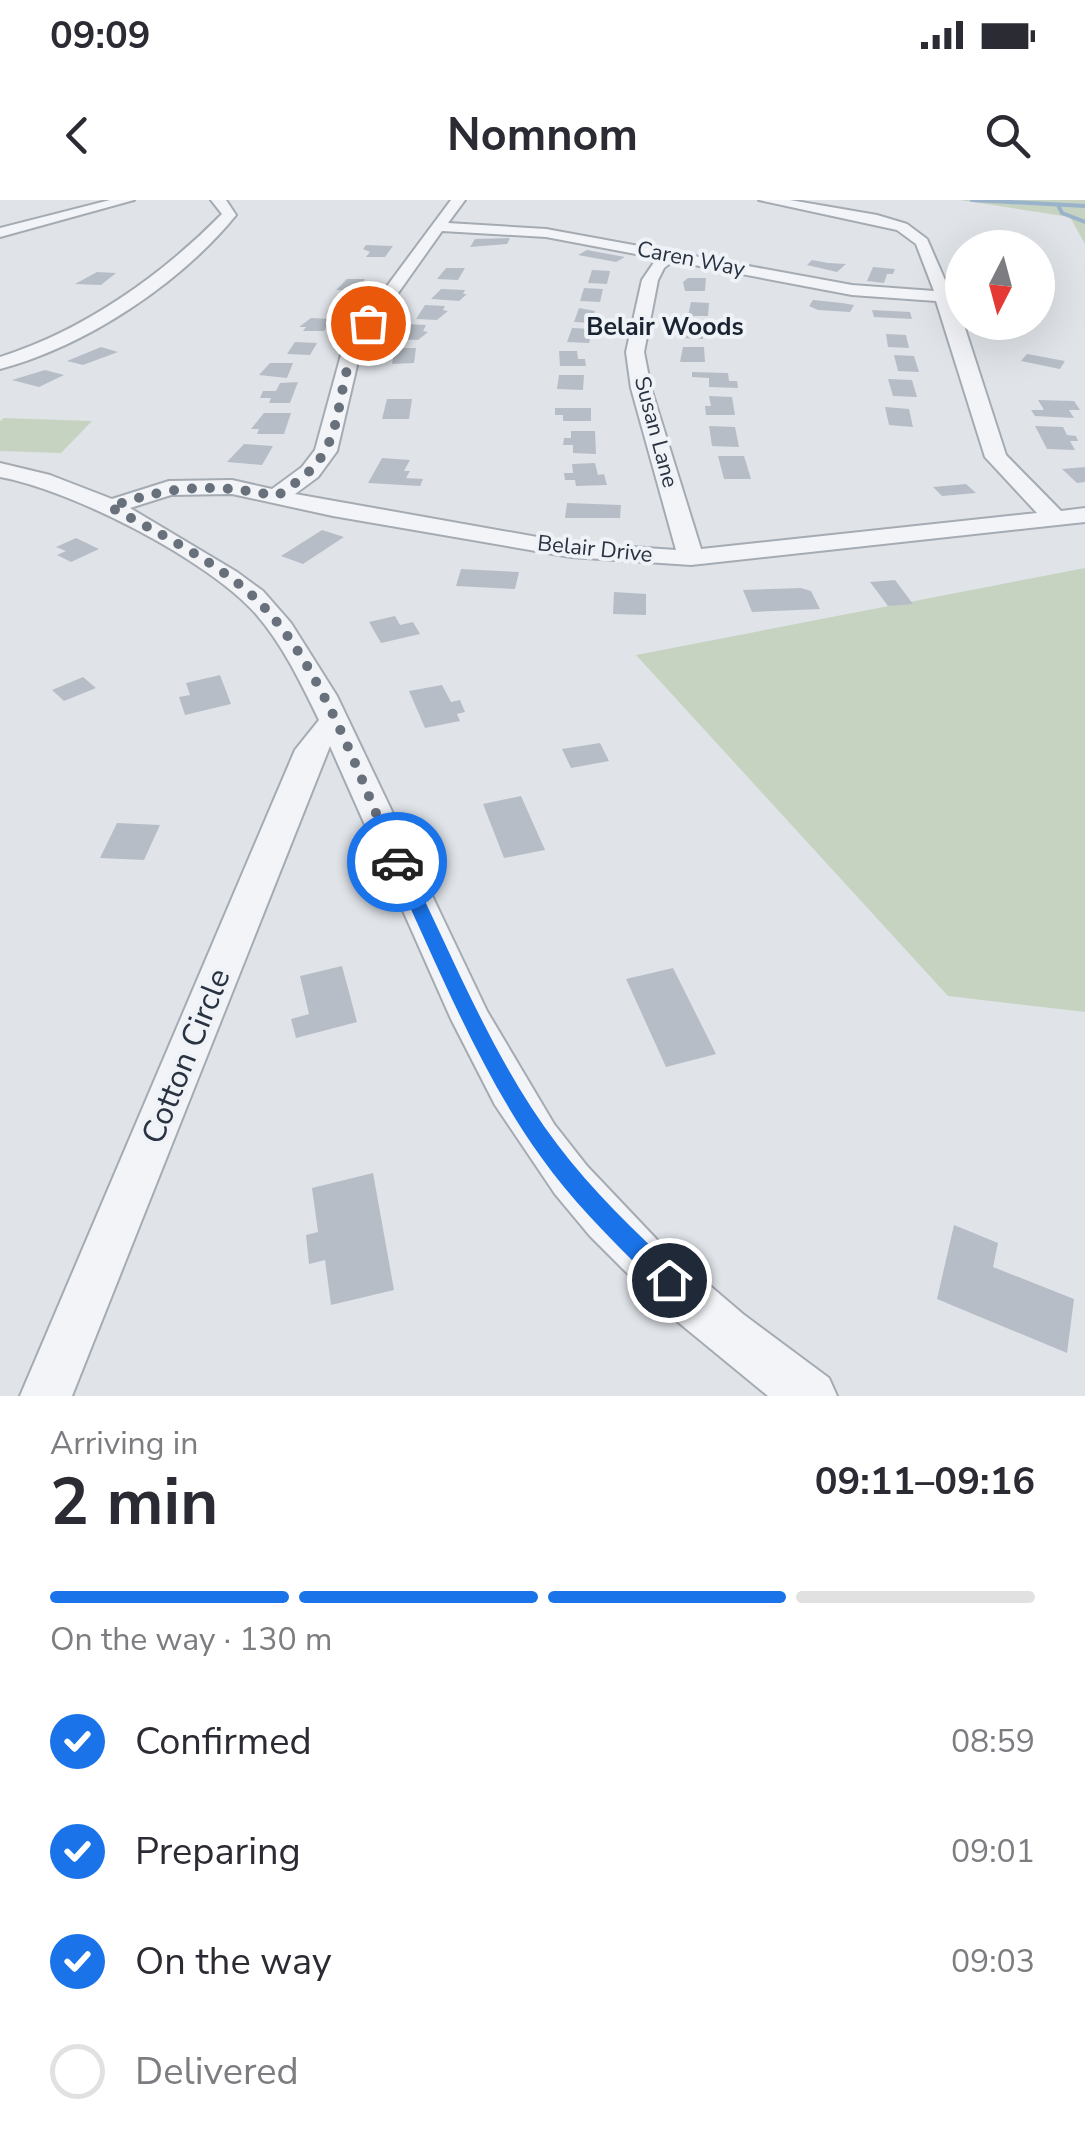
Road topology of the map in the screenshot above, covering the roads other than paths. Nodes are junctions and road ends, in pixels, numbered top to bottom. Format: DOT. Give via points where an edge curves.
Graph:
graph roads {
  1 [pos="128,200"];
  2 [pos="218,200"];
  3 [pos="458,200"];
  4 [pos="766,200"];
  5 [pos="439,227"];
  6 [pos="0,234"];
  7 [pos="672,256"];
  8 [pos="942,297"];
  9 [pos="1,363"];
  10 [pos="0,470"];
  11 [pos="277,496"];
  12 [pos="110,507"];
  13 [pos="1085,514"];
  14 [pos="1054,517"];
  15 [pos="691,558"];
  16 [pos="334,722"];
  17 [pos="46,1396"];
  18 [pos="811,1396"];
  1 -- 6 [label="street"];
  2 -- 9 [label="street" via="229,215 176,262 58,342"];
  3 -- 5 [label="street"];
  4 -- 8 [label="street" via="877,218 912,233 922,242"];
  5 -- 7 [label="street, Caren Way" via="546,233"];
  5 -- 11 [label="street" via="353,344 326,451"];
  7 -- 8 [label="street, Caren Way" via="852,290"];
  7 -- 15 [label="street, Susan Lane" via="650,280 636,352 640,388"];
  8 -- 14 [label="street" via="996,457"];
  10 -- 12 [label="street"];
  11 -- 12 [label="street, Belair Drive" via="187,486"];
  11 -- 15 [label="street, Belair Drive" via="571,550"];
  12 -- 16 [label="street" via="263,606 314,678"];
  13 -- 14 [label="street, Belair Drive"];
  14 -- 15 [label="street, Belair Drive"];
  16 -- 17 [label="street, Cotton Circle" via="310,750"];
  16 -- 18 [label="street" via="465,1005 548,1150 597,1210 692,1303"];
}
